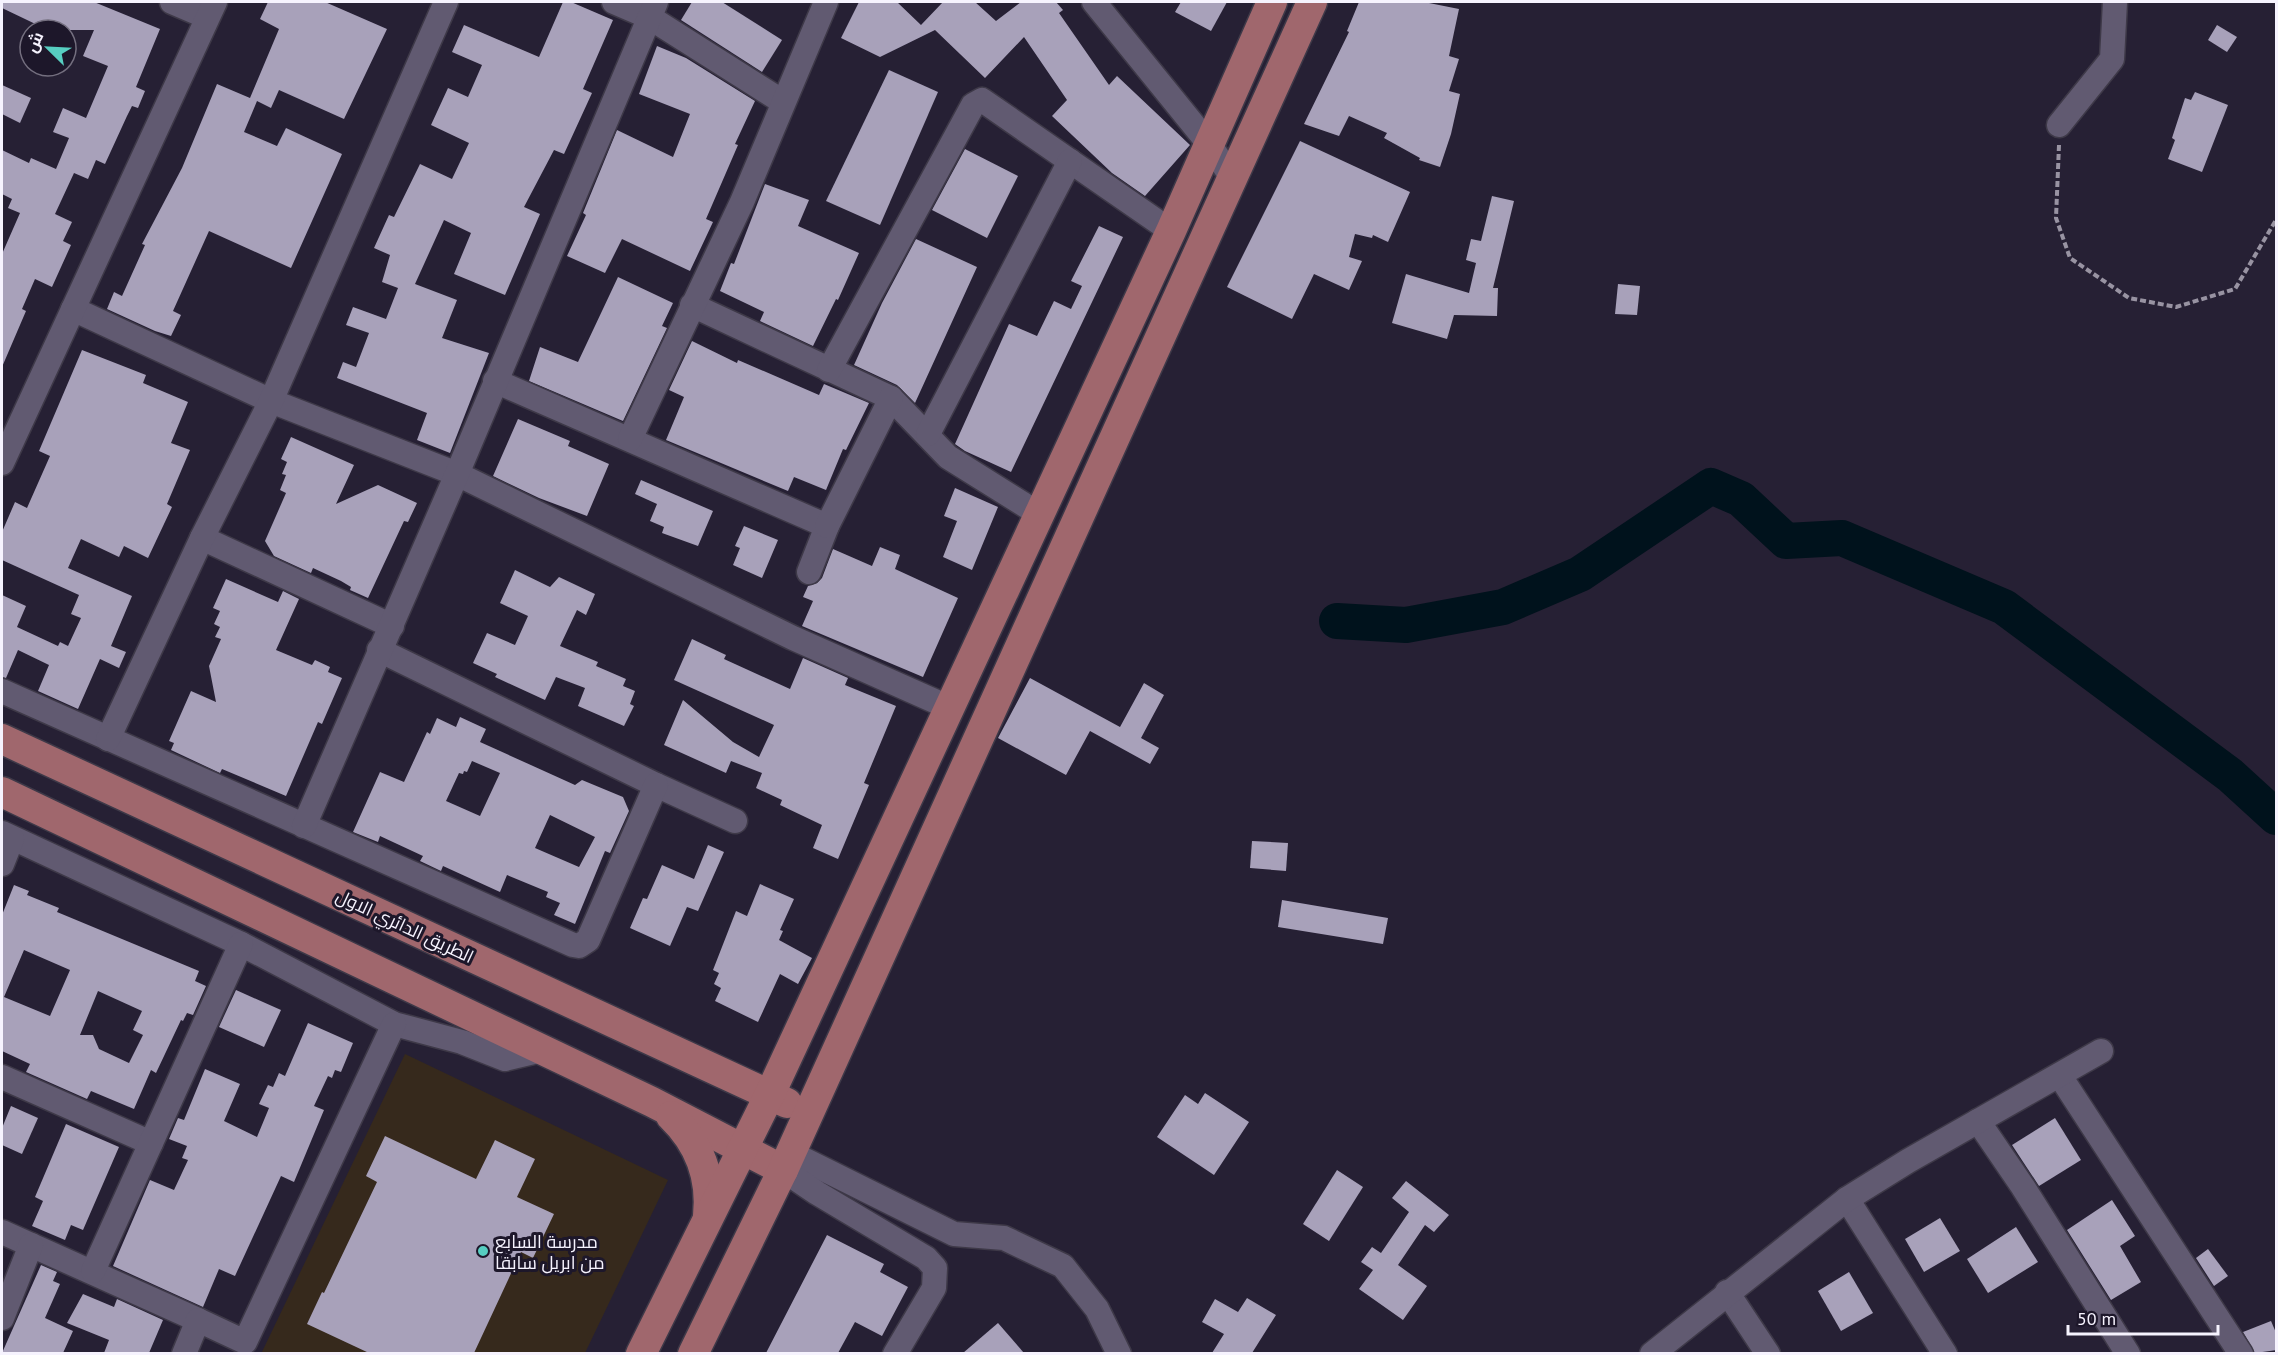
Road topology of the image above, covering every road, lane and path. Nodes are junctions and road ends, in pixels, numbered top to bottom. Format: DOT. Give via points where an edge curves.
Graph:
graph roads {
  1 [pos="172,2"];
  2 [pos="446,2"];
  3 [pos="614,2"];
  4 [pos="826,2"];
  5 [pos="1094,2"];
  6 [pos="1272,2"];
  7 [pos="1312,2"];
  8 [pos="2115,2"];
  9 [pos="652,9"];
  10 [pos="211,10"];
  11 [pos="783,102"];
  12 [pos="2059,125"];
  13 [pos="1209,144"];
  14 [pos="1070,161"];
  15 [pos="1233,179"];
  16 [pos="2277,220"];
  17 [pos="1171,231"];
  18 [pos="692,305"];
  19 [pos="73,309"];
  20 [pos="829,370"];
  21 [pos="495,381"];
  22 [pos="891,398"];
  23 [pos="271,401"];
  24 [pos="928,434"];
  25 [pos="630,439"];
  26 [pos="2,463"];
  27 [pos="457,474"];
  28 [pos="1039,514"];
  29 [pos="827,526"];
  30 [pos="202,538"];
  31 [pos="809,573"];
  32 [pos="392,626"];
  33 [pos="379,650"];
  34 [pos="2,691"];
  35 [pos="948,707"];
  36 [pos="2,739"];
  37 [pos="108,739"];
  38 [pos="656,785"];
  39 [pos="2,792"];
  40 [pos="735,821"];
  41 [pos="304,826"];
  42 [pos="7,836"];
  43 [pos="2,864"];
  44 [pos="242,945"];
  45 [pos="394,1024"];
  46 [pos="542,1050"];
  47 [pos="2101,1051"];
  48 [pos="2060,1076"];
  49 [pos="2,1079"];
  50 [pos="770,1094"];
  51 [pos="652,1102"];
  52 [pos="809,1113"];
  53 [pos="1977,1121"];
  54 [pos="151,1143"];
  55 [pos="743,1148"];
  56 [pos="787,1162"];
  57 [pos="1847,1199"];
  58 [pos="707,1222"];
  59 [pos="2,1232"];
  60 [pos="30,1245"];
  61 [pos="93,1271"];
  62 [pos="1727,1292"];
  63 [pos="2,1317"];
  64 [pos="198,1320"];
  65 [pos="243,1348"];
  66 [pos="184,1353"];
  67 [pos="641,1353"];
  68 [pos="693,1353"];
  69 [pos="895,1353"];
  70 [pos="1119,1353"];
  71 [pos="1652,1353"];
  72 [pos="1768,1353"];
  73 [pos="1945,1353"];
  74 [pos="2128,1353"];
  75 [pos="2241,1353"];
  1 -- 10 [label="street"];
  2 -- 23 [label="street"];
  3 -- 9 [label="street"];
  4 -- 11 [label="street"];
  5 -- 13 [label="street"];
  6 -- 13 [label="main road"];
  7 -- 15 [label="main road"];
  8 -- 12 [label="street" via="2112,59"];
  9 -- 11 [label="street"];
  9 -- 21 [label="street"];
  10 -- 19 [label="street"];
  11 -- 18 [label="street" via="742,202"];
  12 -- 16 [label="path" via="2056,218 2070,258 2130,298 2176,307 2235,290"];
  13 -- 15 [label="street"];
  13 -- 17 [label="main road"];
  14 -- 17 [label="street"];
  14 -- 20 [label="street" via="992,105 982,100 973,105"];
  14 -- 24 [label="street"];
  15 -- 52 [label="main road"];
  17 -- 28 [label="main road"];
  18 -- 20 [label="street"];
  18 -- 25 [label="street"];
  19 -- 23 [label="street"];
  19 -- 26 [label="street"];
  20 -- 22 [label="street"];
  21 -- 25 [label="street"];
  21 -- 27 [label="street"];
  22 -- 24 [label="street"];
  22 -- 29 [label="street"];
  23 -- 27 [label="street"];
  23 -- 30 [label="street"];
  24 -- 28 [label="street" via="948,458"];
  25 -- 29 [label="street"];
  27 -- 32 [label="street"];
  27 -- 35 [label="street" via="793,638"];
  28 -- 35 [label="main road"];
  29 -- 31 [label="street"];
  30 -- 32 [label="street"];
  30 -- 37 [label="street"];
  32 -- 33 [label="street"];
  33 -- 38 [label="street"];
  33 -- 41 [label="street"];
  34 -- 37 [label="street"];
  35 -- 50 [label="main road"];
  36 -- 50 [label="main road, الطريق الدائري الاول"];
  37 -- 41 [label="street"];
  38 -- 40 [label="street"];
  38 -- 41 [label="street" via="588,940 579,946"];
  39 -- 46 [label="main road"];
  42 -- 43 [label="street"];
  42 -- 44 [label="street"];
  44 -- 45 [label="street"];
  44 -- 54 [label="street"];
  45 -- 46 [label="street" via="462,1042 506,1059"];
  45 -- 65 [label="street"];
  46 -- 51 [label="main road"];
  47 -- 48 [label="street"];
  48 -- 53 [label="street"];
  48 -- 75 [label="street"];
  49 -- 54 [label="street"];
  50 -- 52 [label="main road, الطريق الدائري الاول"];
  50 -- 55 [label="main road"];
  51 -- 55 [label="main road"];
  51 -- 58 [label="main road" via="680,1124 700,1155 708,1188"];
  52 -- 56 [label="main road"];
  53 -- 57 [label="street"];
  53 -- 74 [label="street"];
  54 -- 61 [label="street"];
  55 -- 56 [label="main road"];
  55 -- 58 [label="main road"];
  56 -- 68 [label="main road"];
  56 -- 69 [label="street" via="837,1206 926,1258 935,1268 934,1288"];
  56 -- 70 [label="street" via="954,1234 1004,1238 1063,1266 1097,1309"];
  57 -- 62 [label="street"];
  57 -- 73 [label="street"];
  58 -- 67 [label="main road"];
  59 -- 60 [label="street"];
  60 -- 61 [label="street"];
  60 -- 63 [label="street"];
  61 -- 64 [label="street"];
  62 -- 71 [label="street"];
  62 -- 72 [label="street"];
  64 -- 65 [label="street"];
  64 -- 66 [label="street"];
}
